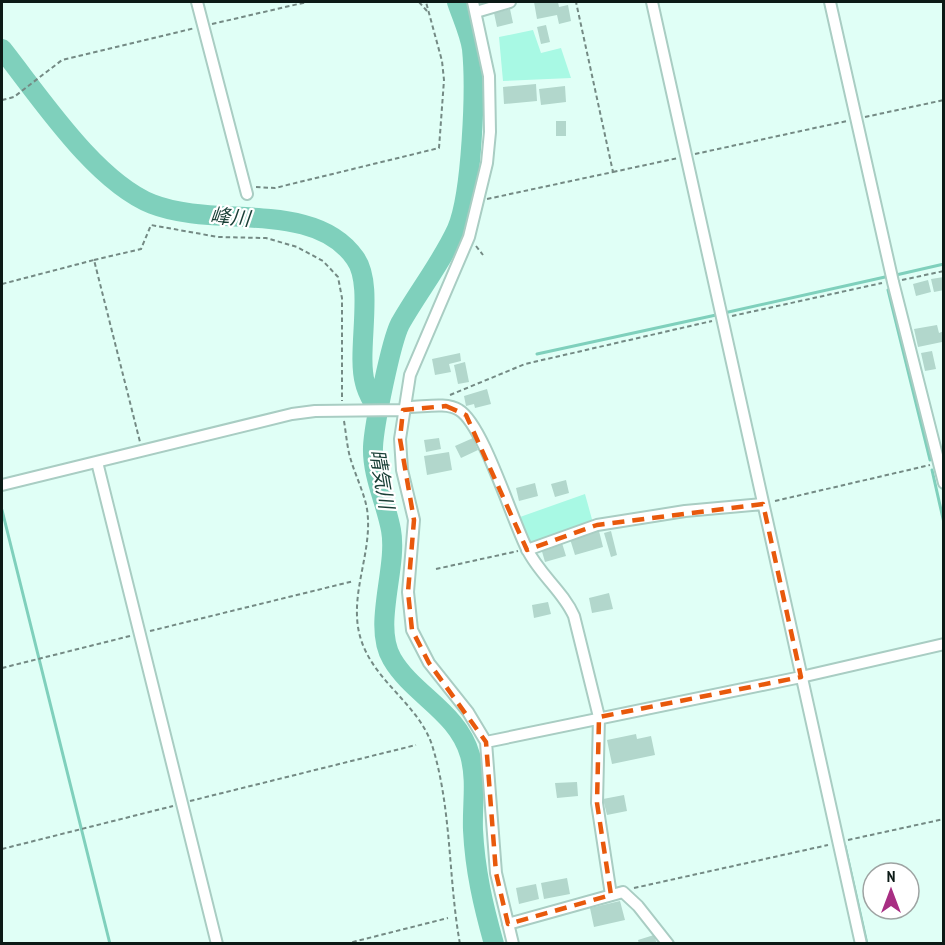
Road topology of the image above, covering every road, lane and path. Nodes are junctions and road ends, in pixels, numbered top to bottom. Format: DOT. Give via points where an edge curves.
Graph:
graph roads {
  1 [pos="197,2"];
  2 [pos="307,2"];
  3 [pos="419,2"];
  4 [pos="426,2"];
  5 [pos="510,2"];
  6 [pos="576,2"];
  7 [pos="652,2"];
  8 [pos="830,2"];
  9 [pos="474,7"];
  10 [pos="429,12"];
  11 [pos="204,26"];
  12 [pos="2,100"];
  13 [pos="944,100"];
  14 [pos="857,119"];
  15 [pos="686,156"];
  16 [pos="613,172"];
  17 [pos="246,190"];
  18 [pos="480,199"];
  19 [pos="93,261"];
  20 [pos="944,271"];
  21 [pos="893,282"];
  22 [pos="2,284"];
  23 [pos="721,319"];
  24 [pos="438,406"];
  25 [pos="342,410"];
  26 [pos="400,410"];
  27 [pos="143,451"];
  28 [pos="97,462"];
  29 [pos="939,463"];
  30 [pos="944,483"];
  31 [pos="2,485"];
  32 [pos="763,504"];
  33 [pos="527,550"];
  34 [pos="436,569"];
  35 [pos="354,581"];
  36 [pos="139,634"];
  37 [pos="944,644"];
  38 [pos="2,668"];
  39 [pos="801,677"];
  40 [pos="599,717"];
  41 [pos="486,742"];
  42 [pos="416,745"];
  43 [pos="181,804"];
  44 [pos="944,819"];
  45 [pos="838,842"];
  46 [pos="2,849"];
  47 [pos="623,892"];
  48 [pos="611,895"];
  49 [pos="447,918"];
  50 [pos="508,924"];
  51 [pos="217,944"];
  52 [pos="345,944"];
  53 [pos="460,944"];
  54 [pos="513,944"];
  55 [pos="668,944"];
  56 [pos="861,944"];
  1 -- 11 [label="street"];
  2 -- 11 [label="path"];
  3 -- 10 [label="path"];
  4 -- 10 [label="path"];
  5 -- 9 [label="street"];
  6 -- 16 [label="path"];
  7 -- 15 [label="street"];
  8 -- 14 [label="street"];
  9 -- 18 [label="street" via="484,45 491,104"];
  10 -- 17 [label="path" via="444,80 439,148 275,188"];
  11 -- 12 [label="path" via="62,60 14,97"];
  11 -- 17 [label="street"];
  13 -- 14 [label="path"];
  14 -- 15 [label="path"];
  14 -- 21 [label="street"];
  15 -- 16 [label="path"];
  15 -- 23 [label="street"];
  16 -- 18 [label="path"];
  18 -- 26 [label="street" via="456,270 418,350"];
  19 -- 22 [label="path"];
  19 -- 25 [label="path" via="141,249 152,225 218,237 266,238 297,247 323,261 338,277 342,297"];
  19 -- 27 [label="path"];
  20 -- 21 [label="path"];
  21 -- 23 [label="path"];
  21 -- 29 [label="street"];
  23 -- 24 [label="path" via="525,364 444,397"];
  23 -- 32 [label="street"];
  24 -- 26 [label="street"];
  24 -- 33 [label="street" via="457,408 466,415"];
  25 -- 26 [label="street"];
  25 -- 27 [label="street" via="292,414"];
  25 -- 53 [label="path" via="350,457 367,509 367,543 357,589 358,628 368,657 383,681 407,705 431,743 445,798 452,899"];
  26 -- 41 [label="street" via="402,470 414,520 408,592 412,630 429,663"];
  27 -- 28 [label="street"];
  28 -- 31 [label="street"];
  28 -- 36 [label="street"];
  29 -- 30 [label="street"];
  29 -- 32 [label="path"];
  32 -- 33 [label="street" via="597,525"];
  32 -- 39 [label="street"];
  33 -- 34 [label="path"];
  33 -- 40 [label="street" via="568,602"];
  35 -- 36 [label="path"];
  36 -- 38 [label="path"];
  36 -- 43 [label="street"];
  37 -- 39 [label="street"];
  39 -- 40 [label="street"];
  39 -- 45 [label="street"];
  40 -- 41 [label="street"];
  40 -- 48 [label="street" via="597,803"];
  41 -- 50 [label="street" via="496,873"];
  42 -- 43 [label="path"];
  43 -- 46 [label="path"];
  43 -- 51 [label="street"];
  44 -- 45 [label="path"];
  45 -- 47 [label="path"];
  45 -- 56 [label="street"];
  47 -- 48 [label="street"];
  47 -- 55 [label="street"];
  48 -- 50 [label="street"];
  49 -- 52 [label="path"];
  50 -- 54 [label="street"];
}
